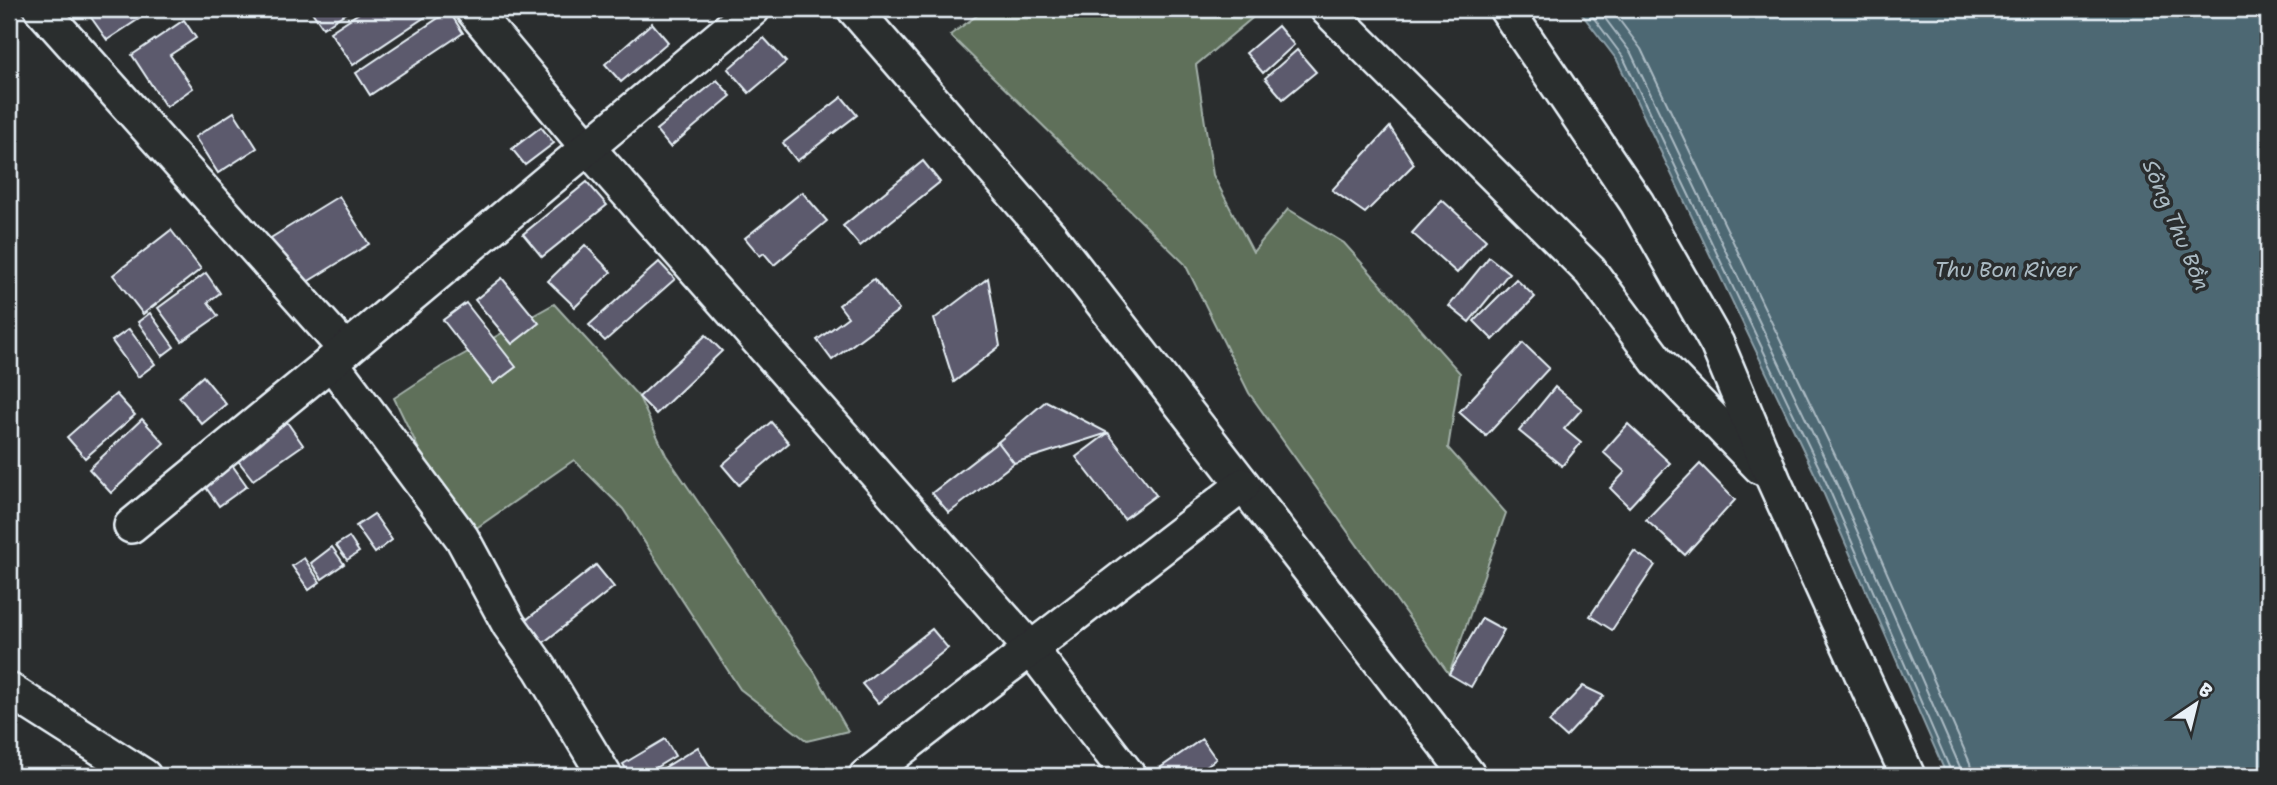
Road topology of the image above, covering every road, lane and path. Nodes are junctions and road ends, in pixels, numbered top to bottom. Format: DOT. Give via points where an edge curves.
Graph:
graph roads {
  1 [pos="41,9"];
  2 [pos="472,9"];
  3 [pos="752,9"];
  4 [pos="855,9"];
  5 [pos="1327,9"];
  6 [pos="1506,9"];
  7 [pos="587,147"];
  8 [pos="338,356"];
  9 [pos="1774,481"];
  10 [pos="1243,485"];
  11 [pos="131,526"];
  12 [pos="1031,649"];
  13 [pos="9,690"];
  14 [pos="144,776"];
  15 [pos="605,776"];
  16 [pos="866,776"];
  17 [pos="1129,776"];
  18 [pos="1469,776"];
  19 [pos="1908,776"];
  1 -- 8 [label="street"];
  2 -- 7 [label="street"];
  3 -- 7 [label="street"];
  4 -- 10 [label="street" via="1052,238"];
  5 -- 9 [label="street" via="1590,271 1657,361"];
  6 -- 9 [label="street" via="1637,203 1691,297 1717,344"];
  7 -- 8 [label="street"];
  7 -- 12 [label="street"];
  8 -- 11 [label="street"];
  8 -- 15 [label="street" via="461,538 509,625 547,678"];
  9 -- 19 [label="street"];
  10 -- 12 [label="street"];
  10 -- 18 [label="street"];
  12 -- 16 [label="street"];
  12 -- 17 [label="street"];
  13 -- 14 [label="street"];
}
